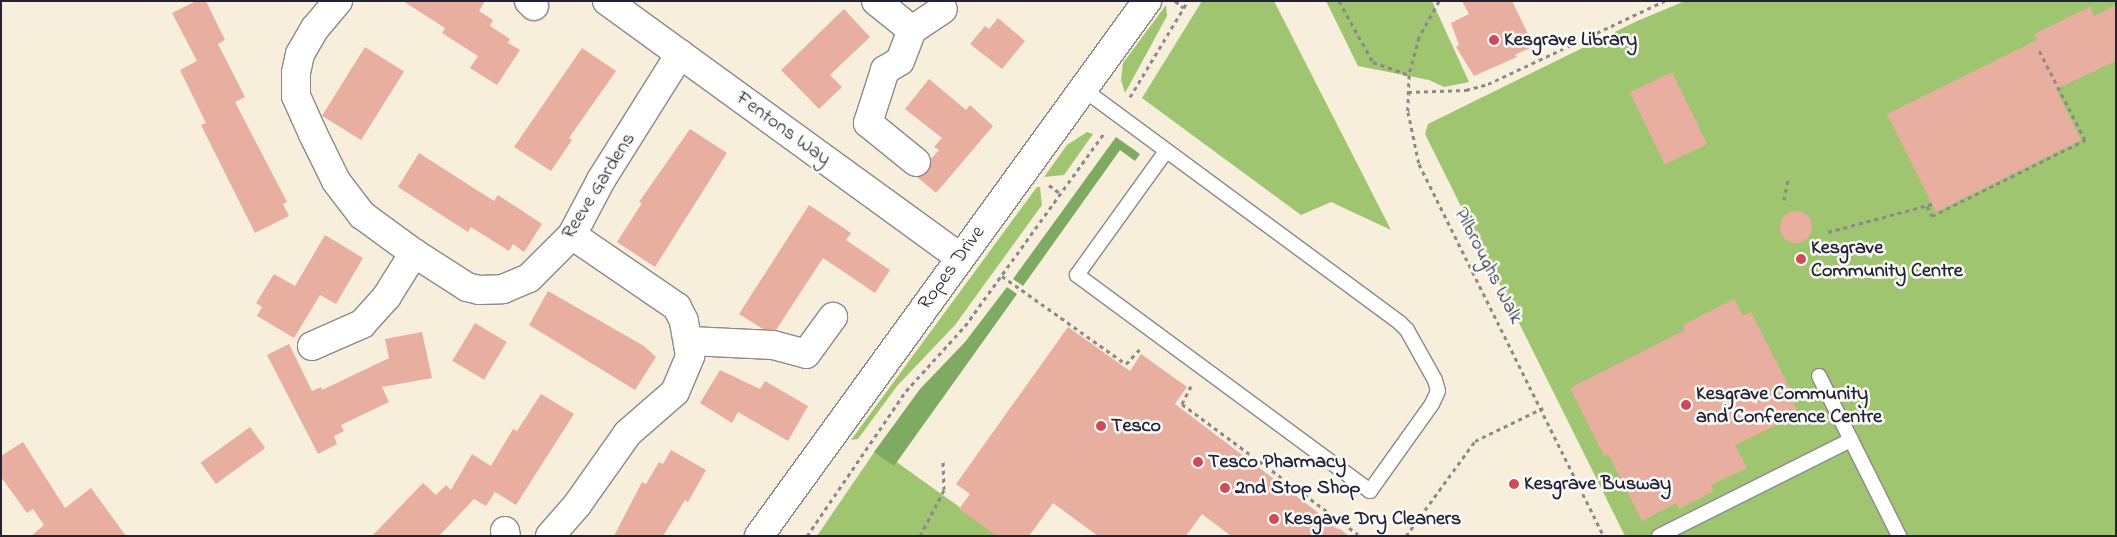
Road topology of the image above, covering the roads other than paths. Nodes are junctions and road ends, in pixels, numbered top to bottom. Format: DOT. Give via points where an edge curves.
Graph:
graph roads {
  1 [pos="338,1"];
  2 [pos="607,1"];
  3 [pos="876,1"];
  4 [pos="1147,1"];
  5 [pos="943,9"];
  6 [pos="912,30"];
  7 [pos="680,54"];
  8 [pos="1083,89"];
  9 [pos="1166,151"];
  10 [pos="916,162"];
  11 [pos="572,235"];
  12 [pos="414,253"];
  13 [pos="959,258"];
  14 [pos="833,317"];
  15 [pos="690,341"];
  16 [pos="312,346"];
  17 [pos="1819,376"];
  18 [pos="1851,440"];
  19 [pos="550,536"];
  20 [pos="759,536"];
  21 [pos="1659,536"];
  22 [pos="1899,536"];
  1 -- 12 [label="street, Reeve Gardens" via="315,28 300,54 296,96 348,198 362,215"];
  2 -- 7 [label="street, Fentons Way"];
  3 -- 6 [label="street"];
  4 -- 8 [label="street, Ropes Drive"];
  5 -- 6 [label="street"];
  6 -- 10 [label="street" via="900,61 885,70 868,123"];
  7 -- 11 [label="street, Reeve Gardens"];
  7 -- 13 [label="street, Fentons Way"];
  8 -- 9 [label="lane"];
  8 -- 13 [label="street, Ropes Drive"];
  9 -- 9 [label="lane" via="1077,275 1370,491 1438,391 1413,339 1400,323"];
  11 -- 12 [label="street, Reeve Gardens" via="529,278 503,289 467,287"];
  11 -- 15 [label="street" via="677,307"];
  12 -- 16 [label="street" via="387,296 362,324"];
  13 -- 20 [label="street, Ropes Drive"];
  14 -- 15 [label="street" via="806,354 773,345"];
  15 -- 19 [label="street" via="686,371 675,392 628,433 577,506"];
  17 -- 18 [label="lane"];
  18 -- 21 [label="lane"];
  18 -- 22 [label="lane"];
}
